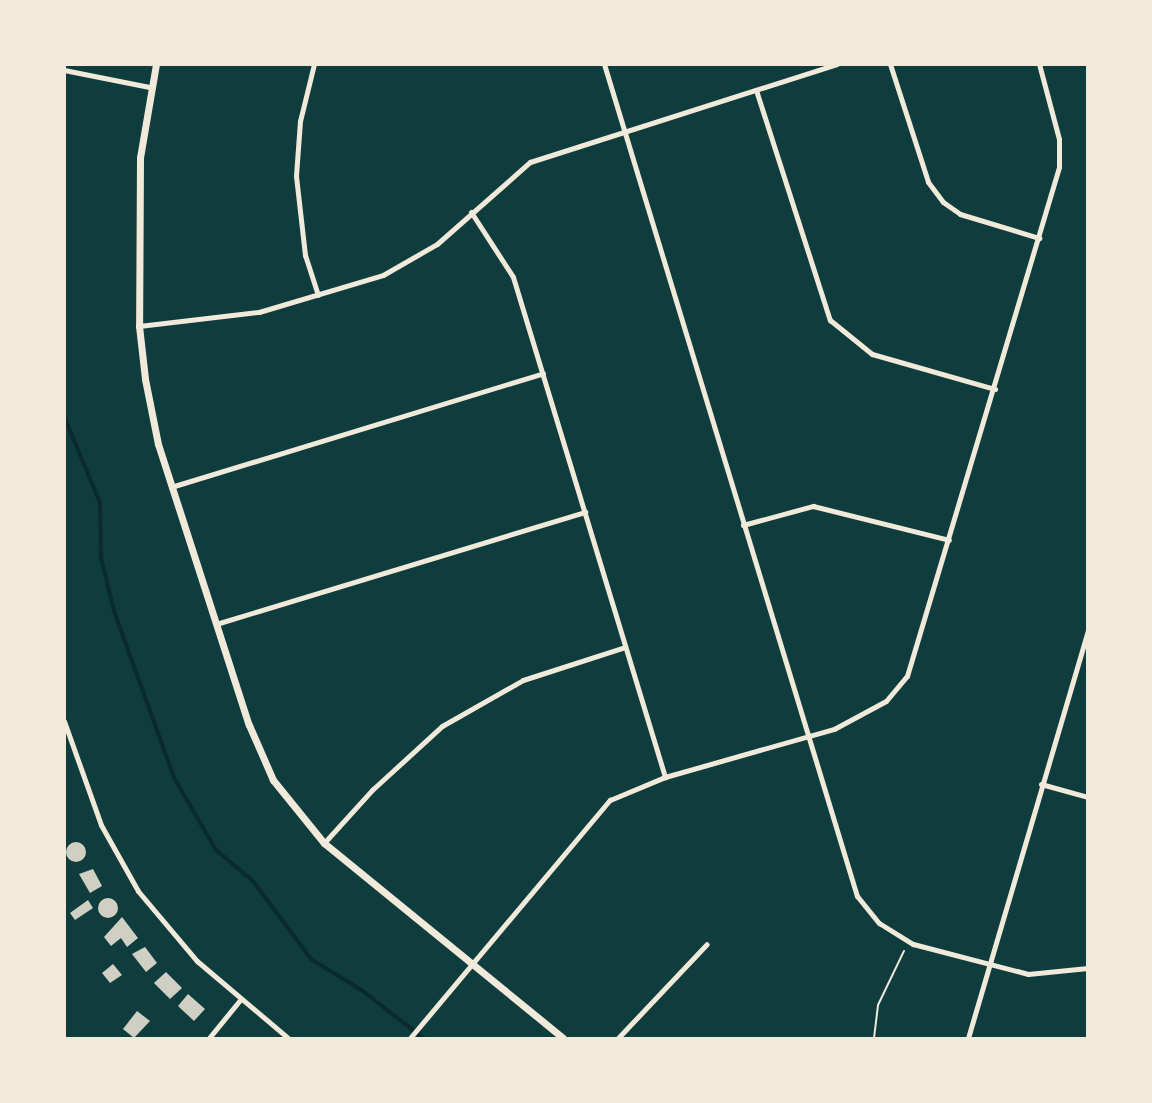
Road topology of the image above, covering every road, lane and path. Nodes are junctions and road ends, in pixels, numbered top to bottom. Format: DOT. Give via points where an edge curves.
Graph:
graph roads {
  1 [pos="156,64"];
  2 [pos="314,64"];
  3 [pos="604,64"];
  4 [pos="837,64"];
  5 [pos="890,64"];
  6 [pos="1039,64"];
  7 [pos="64,70"];
  8 [pos="149,87"];
  9 [pos="756,90"];
  10 [pos="624,131"];
  11 [pos="471,212"];
  12 [pos="1039,238"];
  13 [pos="318,295"];
  14 [pos="139,326"];
  15 [pos="543,374"];
  16 [pos="995,389"];
  17 [pos="171,487"];
  18 [pos="585,512"];
  19 [pos="743,525"];
  20 [pos="949,540"];
  21 [pos="216,624"];
  22 [pos="1088,631"];
  23 [pos="625,647"];
  24 [pos="64,721"];
  25 [pos="808,736"];
  26 [pos="73,747"];
  27 [pos="64,750"];
  28 [pos="665,777"];
  29 [pos="1041,784"];
  30 [pos="1088,797"];
  31 [pos="324,843"];
  32 [pos="707,944"];
  33 [pos="904,951"];
  34 [pos="471,964"];
  35 [pos="987,965"];
  36 [pos="1088,968"];
  37 [pos="240,1000"];
  38 [pos="411,1036"];
  39 [pos="209,1038"];
  40 [pos="288,1038"];
  41 [pos="563,1038"];
  42 [pos="618,1038"];
  43 [pos="874,1038"];
  44 [pos="968,1038"];
  1 -- 8 [label="street"];
  2 -- 13 [label="street" via="300,121 296,176 305,255"];
  3 -- 10 [label="street"];
  4 -- 9 [label="street"];
  5 -- 12 [label="street" via="928,182 944,202 960,213"];
  6 -- 12 [label="street" via="1059,139 1059,167"];
  7 -- 8 [label="street"];
  8 -- 14 [label="street" via="140,158"];
  9 -- 10 [label="street"];
  9 -- 16 [label="street" via="830,320 872,354"];
  10 -- 11 [label="street" via="530,162"];
  10 -- 19 [label="street"];
  11 -- 13 [label="street" via="410,263"];
  11 -- 15 [label="street" via="513,277"];
  12 -- 16 [label="street"];
  13 -- 14 [label="street" via="259,312"];
  14 -- 17 [label="street" via="158,444"];
  15 -- 17 [label="street"];
  15 -- 18 [label="street"];
  16 -- 20 [label="street"];
  17 -- 21 [label="street"];
  18 -- 21 [label="street"];
  18 -- 23 [label="street"];
  19 -- 20 [label="street" via="813,506"];
  19 -- 25 [label="street"];
  20 -- 25 [label="street" via="907,676 866,715"];
  21 -- 31 [label="street" via="273,780"];
  22 -- 29 [label="street"];
  23 -- 28 [label="street"];
  23 -- 31 [label="street" via="524,680 442,726"];
  24 -- 26 [label="street"];
  25 -- 28 [label="street"];
  25 -- 35 [label="street" via="862,904 900,938"];
  26 -- 27 [label="street"];
  26 -- 37 [label="street" via="101,825 138,891 184,948"];
  28 -- 34 [label="street" via="610,800"];
  29 -- 30 [label="street"];
  29 -- 35 [label="street"];
  31 -- 34 [label="street"];
  32 -- 42 [label="street"];
  33 -- 43 [label="path" via="878,1005"];
  34 -- 38 [label="street"];
  34 -- 41 [label="street"];
  35 -- 36 [label="street" via="1028,974"];
  35 -- 44 [label="street"];
  37 -- 39 [label="street"];
  37 -- 40 [label="street"];
}
